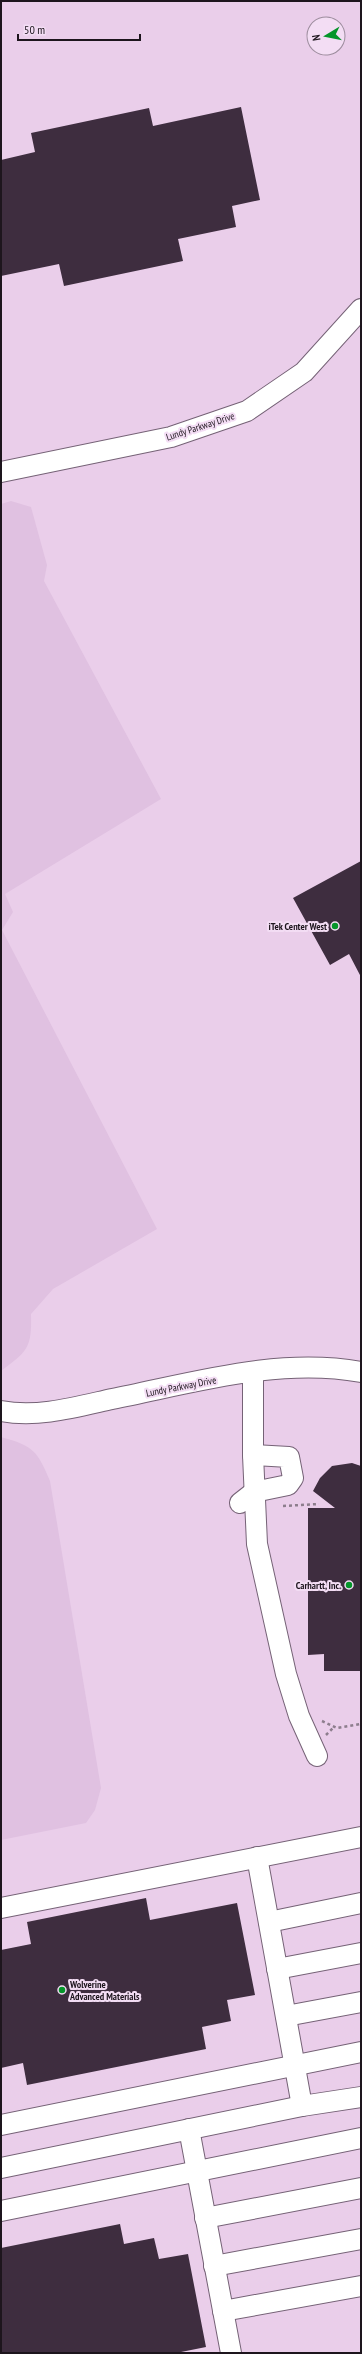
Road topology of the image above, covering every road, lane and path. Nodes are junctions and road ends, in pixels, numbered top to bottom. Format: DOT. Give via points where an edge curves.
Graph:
graph roads {
  1 [pos="361,309"];
  2 [pos="1,472"];
  3 [pos="253,1372"];
  4 [pos="361,1372"];
  5 [pos="1,1411"];
  6 [pos="253,1455"];
  7 [pos="247,1498"];
  8 [pos="319,1504"];
  9 [pos="281,1506"];
  10 [pos="319,1718"];
  11 [pos="361,1724"];
  12 [pos="334,1727"];
  13 [pos="324,1738"];
  14 [pos="317,1756"];
  15 [pos="361,1836"];
  16 [pos="257,1857"];
  17 [pos="361,1903"];
  18 [pos="1,1908"];
  19 [pos="268,1922"];
  20 [pos="361,1953"];
  21 [pos="277,1969"];
  22 [pos="361,2002"];
  23 [pos="286,2016"];
  24 [pos="361,2052"];
  25 [pos="295,2065"];
  26 [pos="361,2097"];
  27 [pos="302,2106"];
  28 [pos="1,2125"];
  29 [pos="189,2129"];
  30 [pos="361,2138"];
  31 [pos="1,2168"];
  32 [pos="196,2171"];
  33 [pos="361,2188"];
  34 [pos="1,2211"];
  35 [pos="205,2218"];
  36 [pos="361,2239"];
  37 [pos="214,2266"];
  38 [pos="361,2286"];
  39 [pos="223,2311"];
  40 [pos="231,2353"];
  1 -- 2 [label="street, Lundy Parkway Drive" via="304,372 247,411 171,437"];
  3 -- 4 [label="street, Lundy Parkway Drive" via="297,1366 332,1366"];
  3 -- 5 [label="street, Lundy Parkway Drive" via="48,1412"];
  3 -- 6 [label="street"];
  6 -- 7 [label="street"];
  6 -- 7 [label="street" via="289,1457 293,1478 288,1485"];
  7 -- 14 [label="street" via="275,1632 299,1716"];
  8 -- 9 [label="path"];
  10 -- 12 [label="path"];
  11 -- 12 [label="path"];
  12 -- 13 [label="path"];
  15 -- 16 [label="street"];
  16 -- 18 [label="street"];
  16 -- 19 [label="street"];
  17 -- 19 [label="street"];
  19 -- 21 [label="street"];
  20 -- 21 [label="street"];
  21 -- 23 [label="street"];
  22 -- 23 [label="street"];
  23 -- 25 [label="street"];
  24 -- 25 [label="street"];
  25 -- 27 [label="street"];
  25 -- 28 [label="street"];
  26 -- 27 [label="street"];
  27 -- 29 [label="street"];
  29 -- 31 [label="street"];
  29 -- 32 [label="street"];
  30 -- 32 [label="street"];
  32 -- 34 [label="street"];
  32 -- 35 [label="street"];
  33 -- 35 [label="street"];
  35 -- 37 [label="street"];
  36 -- 37 [label="street"];
  37 -- 39 [label="street"];
  38 -- 39 [label="street"];
  39 -- 40 [label="street"];
}
